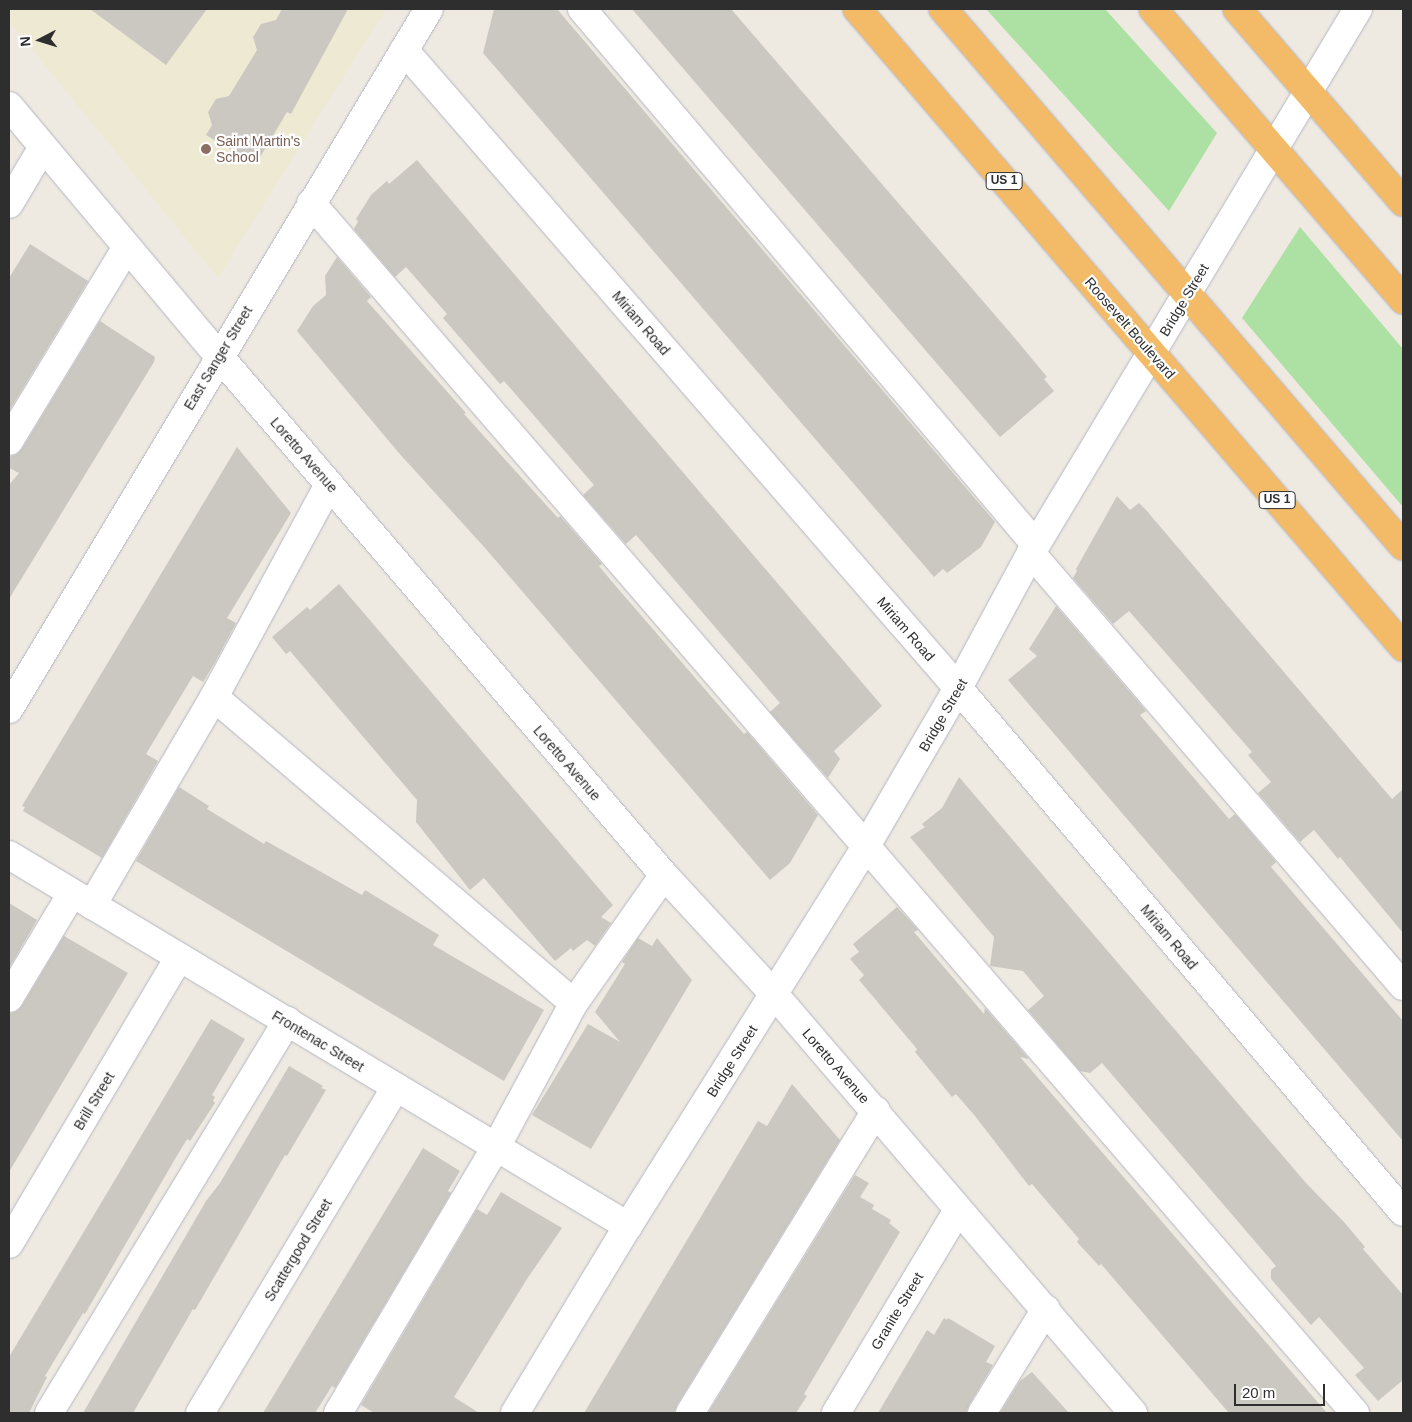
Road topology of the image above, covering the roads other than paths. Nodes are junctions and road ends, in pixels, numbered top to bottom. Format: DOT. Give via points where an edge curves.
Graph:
graph roads {
  1 [pos="429,9"];
  2 [pos="582,9"];
  3 [pos="857,9"];
  4 [pos="943,9"];
  5 [pos="1153,9"];
  6 [pos="1237,9"];
  7 [pos="1358,9"];
  8 [pos="404,50"];
  9 [pos="1308,92"];
  10 [pos="9,106"];
  11 [pos="43,147"];
  12 [pos="1274,149"];
  13 [pos="1403,202"];
  14 [pos="311,203"];
  15 [pos="9,204"];
  16 [pos="128,247"];
  17 [pos="1187,294"];
  18 [pos="1403,300"];
  19 [pos="1152,353"];
  20 [pos="219,356"];
  21 [pos="9,441"];
  22 [pos="329,484"];
  23 [pos="1403,546"];
  24 [pos="1034,549"];
  25 [pos="1349,583"];
  26 [pos="1403,621"];
  27 [pos="1403,647"];
  28 [pos="958,688"];
  29 [pos="214,697"];
  30 [pos="9,709"];
  31 [pos="866,846"];
  32 [pos="9,855"];
  33 [pos="664,875"];
  34 [pos="82,899"];
  35 [pos="180,958"];
  36 [pos="1403,986"];
  37 [pos="774,994"];
  38 [pos="9,998"];
  39 [pos="574,1003"];
  40 [pos="286,1022"];
  41 [pos="396,1087"];
  42 [pos="876,1111"];
  43 [pos="496,1147"];
  44 [pos="958,1210"];
  45 [pos="1403,1212"];
  46 [pos="628,1226"];
  47 [pos="9,1244"];
  48 [pos="1046,1309"];
  49 [pos="48,1413"];
  50 [pos="200,1413"];
  51 [pos="338,1413"];
  52 [pos="515,1413"];
  53 [pos="690,1413"];
  54 [pos="836,1413"];
  55 [pos="982,1413"];
  56 [pos="1132,1413"];
  57 [pos="1355,1413"];
  1 -- 8 [label="street, East Sanger Street"];
  2 -- 24 [label="street"];
  3 -- 19 [label="highway, Roosevelt Boulevard / US 1"];
  4 -- 17 [label="highway"];
  5 -- 12 [label="highway"];
  6 -- 9 [label="highway"];
  7 -- 9 [label="street, Bridge Street"];
  8 -- 14 [label="street, East Sanger Street"];
  8 -- 28 [label="street, Miriam Road"];
  9 -- 12 [label="street, Bridge Street"];
  9 -- 13 [label="highway"];
  10 -- 11 [label="street, Loretto Avenue"];
  11 -- 15 [label="street"];
  11 -- 16 [label="street, Loretto Avenue"];
  12 -- 17 [label="street, Bridge Street"];
  12 -- 18 [label="highway"];
  14 -- 20 [label="street, East Sanger Street"];
  14 -- 31 [label="street"];
  16 -- 20 [label="street, Loretto Avenue"];
  16 -- 21 [label="street"];
  17 -- 19 [label="street, Bridge Street"];
  17 -- 23 [label="highway"];
  19 -- 24 [label="street, Bridge Street"];
  19 -- 25 [label="highway, Roosevelt Boulevard / US 1"];
  20 -- 22 [label="street, Loretto Avenue"];
  20 -- 30 [label="street, East Sanger Street"];
  22 -- 29 [label="street"];
  22 -- 33 [label="street, Loretto Avenue"];
  24 -- 28 [label="street, Bridge Street"];
  24 -- 36 [label="street"];
  25 -- 26 [label="highway"];
  25 -- 27 [label="highway, Roosevelt Boulevard / US 1"];
  28 -- 31 [label="street, Bridge Street"];
  28 -- 45 [label="street, Miriam Road"];
  29 -- 34 [label="street"];
  29 -- 39 [label="street"];
  31 -- 37 [label="street, Bridge Street"];
  31 -- 57 [label="street"];
  32 -- 34 [label="street, Frontenac Street"];
  33 -- 37 [label="street, Loretto Avenue"];
  33 -- 39 [label="street"];
  34 -- 35 [label="street, Frontenac Street"];
  34 -- 38 [label="street"];
  35 -- 40 [label="street, Frontenac Street"];
  35 -- 47 [label="street, Brill Street"];
  37 -- 42 [label="street, Loretto Avenue"];
  37 -- 46 [label="street, Bridge Street"];
  39 -- 43 [label="street"];
  40 -- 41 [label="street, Frontenac Street"];
  40 -- 49 [label="street"];
  41 -- 43 [label="street, Frontenac Street"];
  41 -- 50 [label="street, Scattergood Street"];
  42 -- 44 [label="street, Loretto Avenue"];
  42 -- 53 [label="street"];
  43 -- 46 [label="street, Frontenac Street"];
  43 -- 51 [label="street"];
  44 -- 48 [label="street, Loretto Avenue"];
  44 -- 54 [label="street, Granite Street"];
  46 -- 52 [label="street, Bridge Street"];
  48 -- 55 [label="street"];
  48 -- 56 [label="street, Loretto Avenue"];
}
